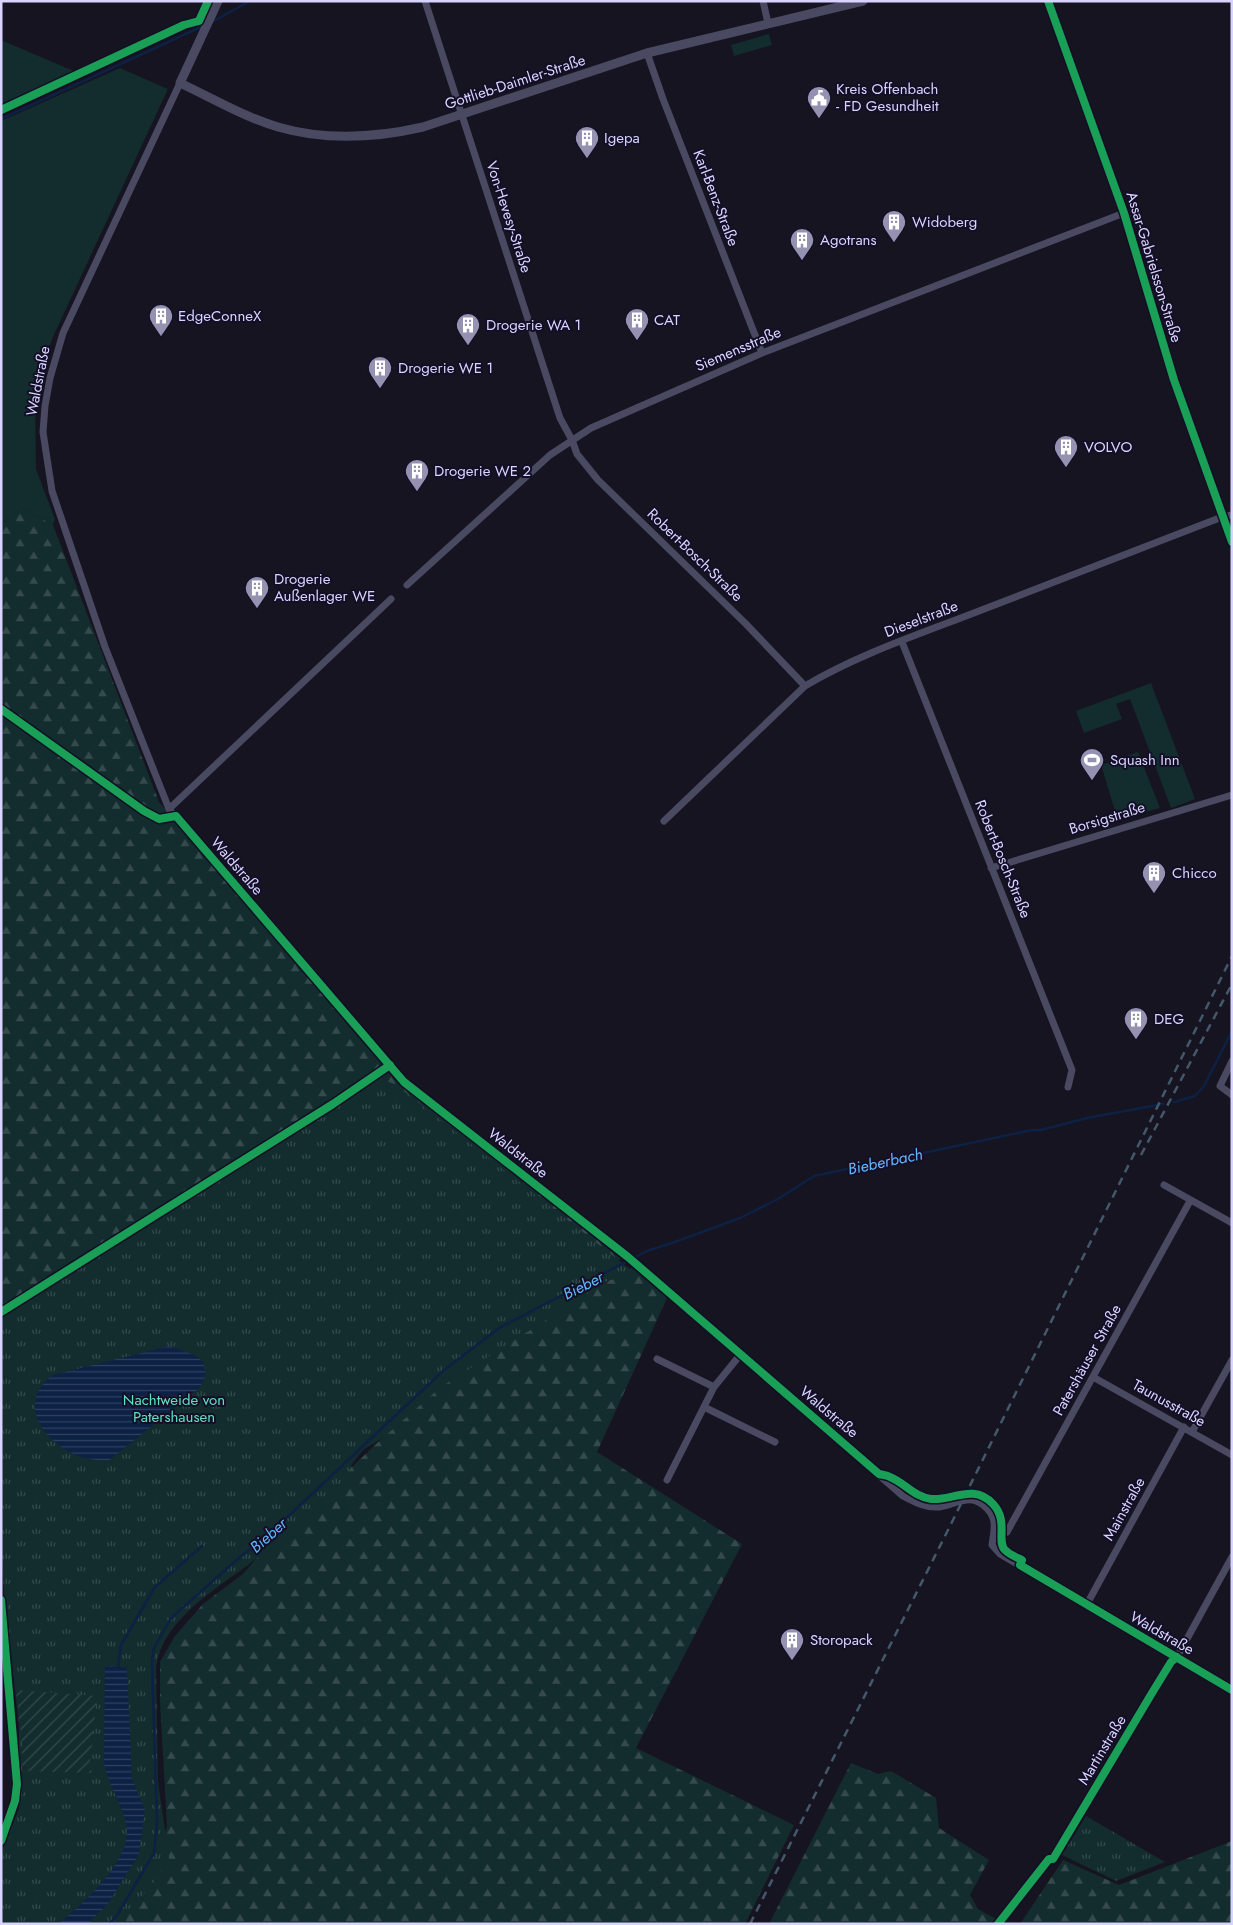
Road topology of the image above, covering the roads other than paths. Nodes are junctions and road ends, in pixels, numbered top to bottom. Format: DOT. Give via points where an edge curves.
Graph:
graph roads {
  1 [pos="218,1"];
  2 [pos="425,1"];
  3 [pos="762,1"];
  4 [pos="863,1"];
  5 [pos="1048,1"];
  6 [pos="768,23"];
  7 [pos="647,53"];
  8 [pos="180,82"];
  9 [pos="461,115"];
  10 [pos="1124,213"];
  11 [pos="762,353"];
  12 [pos="572,440"];
  13 [pos="1232,515"];
  14 [pos="1222,517"];
  15 [pos="1232,542"];
  16 [pos="407,585"];
  17 [pos="391,600"];
  18 [pos="902,642"];
  19 [pos="805,686"];
  20 [pos="1232,796"];
  21 [pos="169,808"];
  22 [pos="664,821"];
  23 [pos="991,868"];
  24 [pos="1232,1061"];
  25 [pos="1068,1088"];
  26 [pos="1232,1095"];
  27 [pos="1164,1185"];
  28 [pos="1190,1201"];
  29 [pos="1232,1224"];
  30 [pos="740,1355"];
  31 [pos="657,1358"];
  32 [pos="1232,1360"];
  33 [pos="1093,1377"];
  34 [pos="714,1387"];
  35 [pos="704,1407"];
  36 [pos="1184,1427"];
  37 [pos="1192,1432"];
  38 [pos="775,1442"];
  39 [pos="1232,1455"];
  40 [pos="667,1480"];
  41 [pos="1007,1532"];
  42 [pos="1232,1556"];
  43 [pos="1,1600"];
  44 [pos="1087,1604"];
  45 [pos="1177,1657"];
  46 [pos="1232,1690"];
  47 [pos="1,1841"];
  48 [pos="1053,1859"];
  1 -- 8 [label="street, Waldstraße"];
  2 -- 9 [label="street, Von-Hevesy-Straße"];
  3 -- 6 [label="street"];
  4 -- 6 [label="street, Gottlieb-Daimler-Straße"];
  5 -- 10 [label="street, Assar-Gabrielsson-Straße"];
  6 -- 7 [label="street, Gottlieb-Daimler-Straße"];
  7 -- 9 [label="street, Gottlieb-Daimler-Straße"];
  7 -- 11 [label="street, Karl-Benz-Straße"];
  8 -- 9 [label="street, Gottlieb-Daimler-Straße" via="277,127 321,135 393,134"];
  8 -- 21 [label="street, Waldstraße" via="63,333 44,406 43,432 46,462 56,501 105,647"];
  9 -- 12 [label="street, Von-Hevesy-Straße" via="560,418"];
  10 -- 11 [label="street, Siemensstraße"];
  10 -- 14 [label="street, Assar-Gabrielsson-Straße" via="1174,380"];
  11 -- 12 [label="street, Siemensstraße" via="591,428"];
  12 -- 16 [label="street, Siemensstraße" via="550,455"];
  12 -- 19 [label="street, Robert-Bosch-Straße" via="577,454 598,480"];
  13 -- 14 [label="street, Dieselstraße"];
  14 -- 15 [label="street, Assar-Gabrielsson-Straße"];
  14 -- 18 [label="street, Dieselstraße"];
  17 -- 21 [label="street"];
  18 -- 19 [label="street, Dieselstraße" via="860,657"];
  18 -- 23 [label="street, Robert-Bosch-Straße"];
  19 -- 22 [label="street, Dieselstraße"];
  20 -- 23 [label="street, Borsigstraße"];
  21 -- 30 [label="street, Waldstraße" via="404,1082 628,1257"];
  23 -- 25 [label="street, Robert-Bosch-Straße" via="1072,1070"];
  24 -- 26 [label="street" via="1220,1086"];
  27 -- 28 [label="street"];
  28 -- 29 [label="street"];
  28 -- 33 [label="street, Patershäuser Straße"];
  30 -- 34 [label="street"];
  30 -- 44 [label="street, Waldstraße" via="903,1496 928,1506 940,1507 971,1500 985,1506 994,1523 992,1545 1000,1554"];
  31 -- 34 [label="street"];
  32 -- 37 [label="street"];
  33 -- 36 [label="street, Taunusstraße"];
  33 -- 41 [label="street, Patershäuser Straße"];
  34 -- 35 [label="street"];
  35 -- 38 [label="street"];
  35 -- 40 [label="street"];
  36 -- 37 [label="street, Taunusstraße"];
  36 -- 44 [label="street, Mainstraße"];
  37 -- 39 [label="street, Taunusstraße"];
  42 -- 45 [label="street, Martinstraße"];
  43 -- 47 [label="street" via="17,1784 15,1801"];
  44 -- 45 [label="street, Waldstraße"];
  45 -- 46 [label="street, Waldstraße"];
  45 -- 48 [label="street, Martinstraße"];
}
